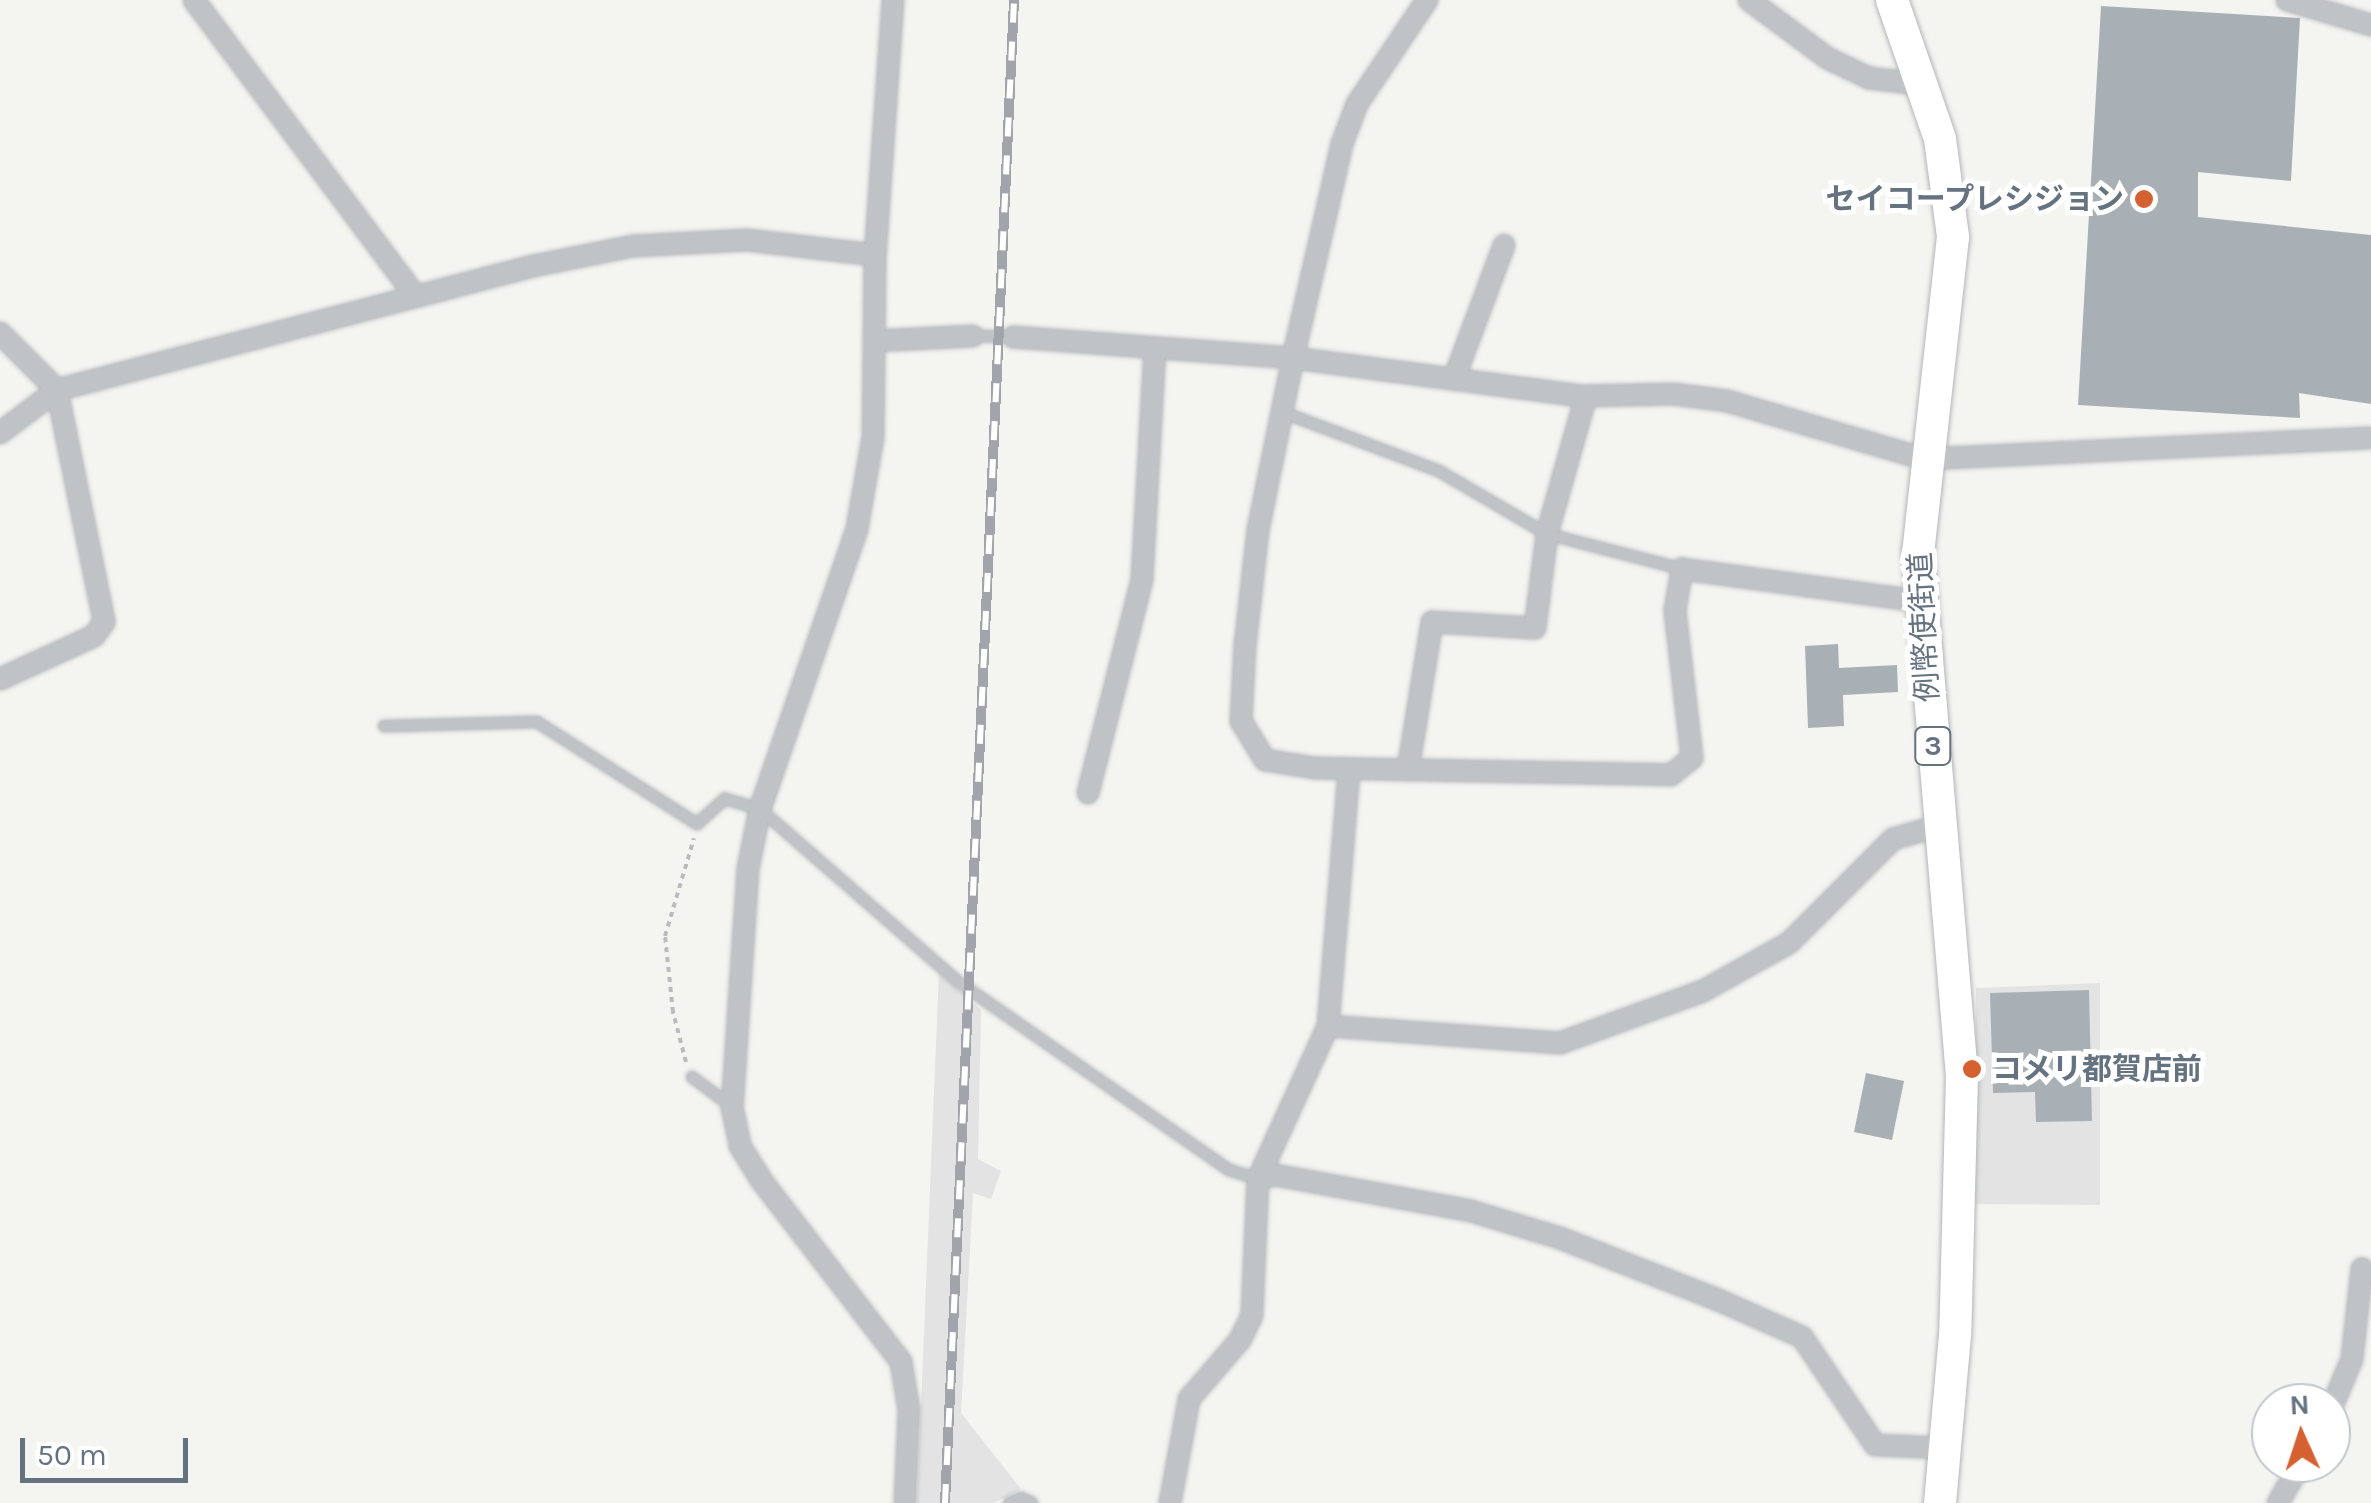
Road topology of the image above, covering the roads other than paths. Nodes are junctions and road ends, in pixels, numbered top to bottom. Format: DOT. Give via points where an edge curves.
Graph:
graph roads {
  1 [pos="194,0"];
  2 [pos="892,0"];
  3 [pos="1427,0"];
  4 [pos="1748,0"];
  5 [pos="1892,0"];
  6 [pos="2286,0"];
  7 [pos="2371,25"];
  8 [pos="1924,85"];
  9 [pos="1504,245"];
  10 [pos="876,255"];
  11 [pos="415,296"];
  12 [pos="0,332"];
  13 [pos="973,336"];
  14 [pos="1013,338"];
  15 [pos="874,342"];
  16 [pos="1155,348"];
  17 [pos="1292,358"];
  18 [pos="1454,379"];
  19 [pos="57,390"];
  20 [pos="1586,396"];
  21 [pos="1281,412"];
  22 [pos="0,432"];
  23 [pos="2371,438"];
  24 [pos="1924,459"];
  25 [pos="1547,534"];
  26 [pos="1682,570"];
  27 [pos="1919,601"];
  28 [pos="0,678"];
  29 [pos="384,726"];
  30 [pos="1348,769"];
  31 [pos="1408,770"];
  32 [pos="1088,793"];
  33 [pos="760,809"];
  34 [pos="1944,824"];
  35 [pos="1328,1026"];
  36 [pos="692,1077"];
  37 [pos="732,1107"];
  38 [pos="1258,1179"];
  39 [pos="2362,1269"];
  40 [pos="2342,1383"];
  41 [pos="1944,1448"];
  42 [pos="905,1503"];
  43 [pos="1009,1503"];
  44 [pos="1032,1503"];
  45 [pos="1170,1503"];
  46 [pos="1940,1503"];
  1 -- 11 [label="street"];
  2 -- 10 [label="street"];
  3 -- 17 [label="street" via="1358,104 1342,144"];
  4 -- 8 [label="street" via="1827,58 1870,78"];
  5 -- 8 [label="main road, 例幣使街道 / 3"];
  6 -- 7 [label="street"];
  8 -- 24 [label="main road, 例幣使街道 / 3" via="1950,190 1953,238 1949,314"];
  9 -- 18 [label="street"];
  10 -- 11 [label="street" via="747,240 632,246"];
  10 -- 15 [label="street"];
  11 -- 19 [label="street"];
  12 -- 19 [label="street"];
  13 -- 14 [label="lane"];
  13 -- 15 [label="street"];
  14 -- 16 [label="street"];
  15 -- 33 [label="street" via="873,437 857,528"];
  16 -- 17 [label="street"];
  16 -- 32 [label="street" via="1142,579"];
  17 -- 18 [label="street"];
  17 -- 21 [label="street"];
  18 -- 20 [label="street"];
  19 -- 22 [label="street"];
  19 -- 28 [label="street" via="104,622 94,636"];
  20 -- 24 [label="street" via="1673,394 1727,401"];
  20 -- 25 [label="street"];
  21 -- 25 [label="lane" via="1438,471"];
  21 -- 30 [label="street" via="1258,530 1241,720 1265,760"];
  23 -- 24 [label="street"];
  24 -- 27 [label="main road, 例幣使街道 / 3"];
  25 -- 26 [label="lane"];
  25 -- 31 [label="street" via="1535,628 1432,622"];
  26 -- 27 [label="street"];
  26 -- 31 [label="street" via="1675,610 1692,758 1671,775"];
  27 -- 34 [label="main road, 例幣使街道 / 3"];
  29 -- 33 [label="lane" via="537,722 697,824 725,799"];
  30 -- 31 [label="street"];
  30 -- 35 [label="street"];
  33 -- 37 [label="street" via="748,868"];
  33 -- 38 [label="lane" via="957,980 1229,1170"];
  34 -- 35 [label="street" via="1893,839 1790,943 1703,991 1560,1043"];
  34 -- 41 [label="main road, 例幣使街道 / 3" via="1962,1076 1956,1318"];
  35 -- 38 [label="street"];
  36 -- 37 [label="lane"];
  37 -- 42 [label="street" via="740,1146 760,1180 901,1362 909,1410"];
  38 -- 41 [label="street" via="1304,1177 1471,1211 1560,1238 1802,1337 1875,1445"];
  38 -- 45 [label="street" via="1252,1316 1189,1399"];
  39 -- 40 [label="street" via="2352,1359"];
  41 -- 46 [label="main road, 例幣使街道 / 3"];
  43 -- 44 [label="lane"];
}
